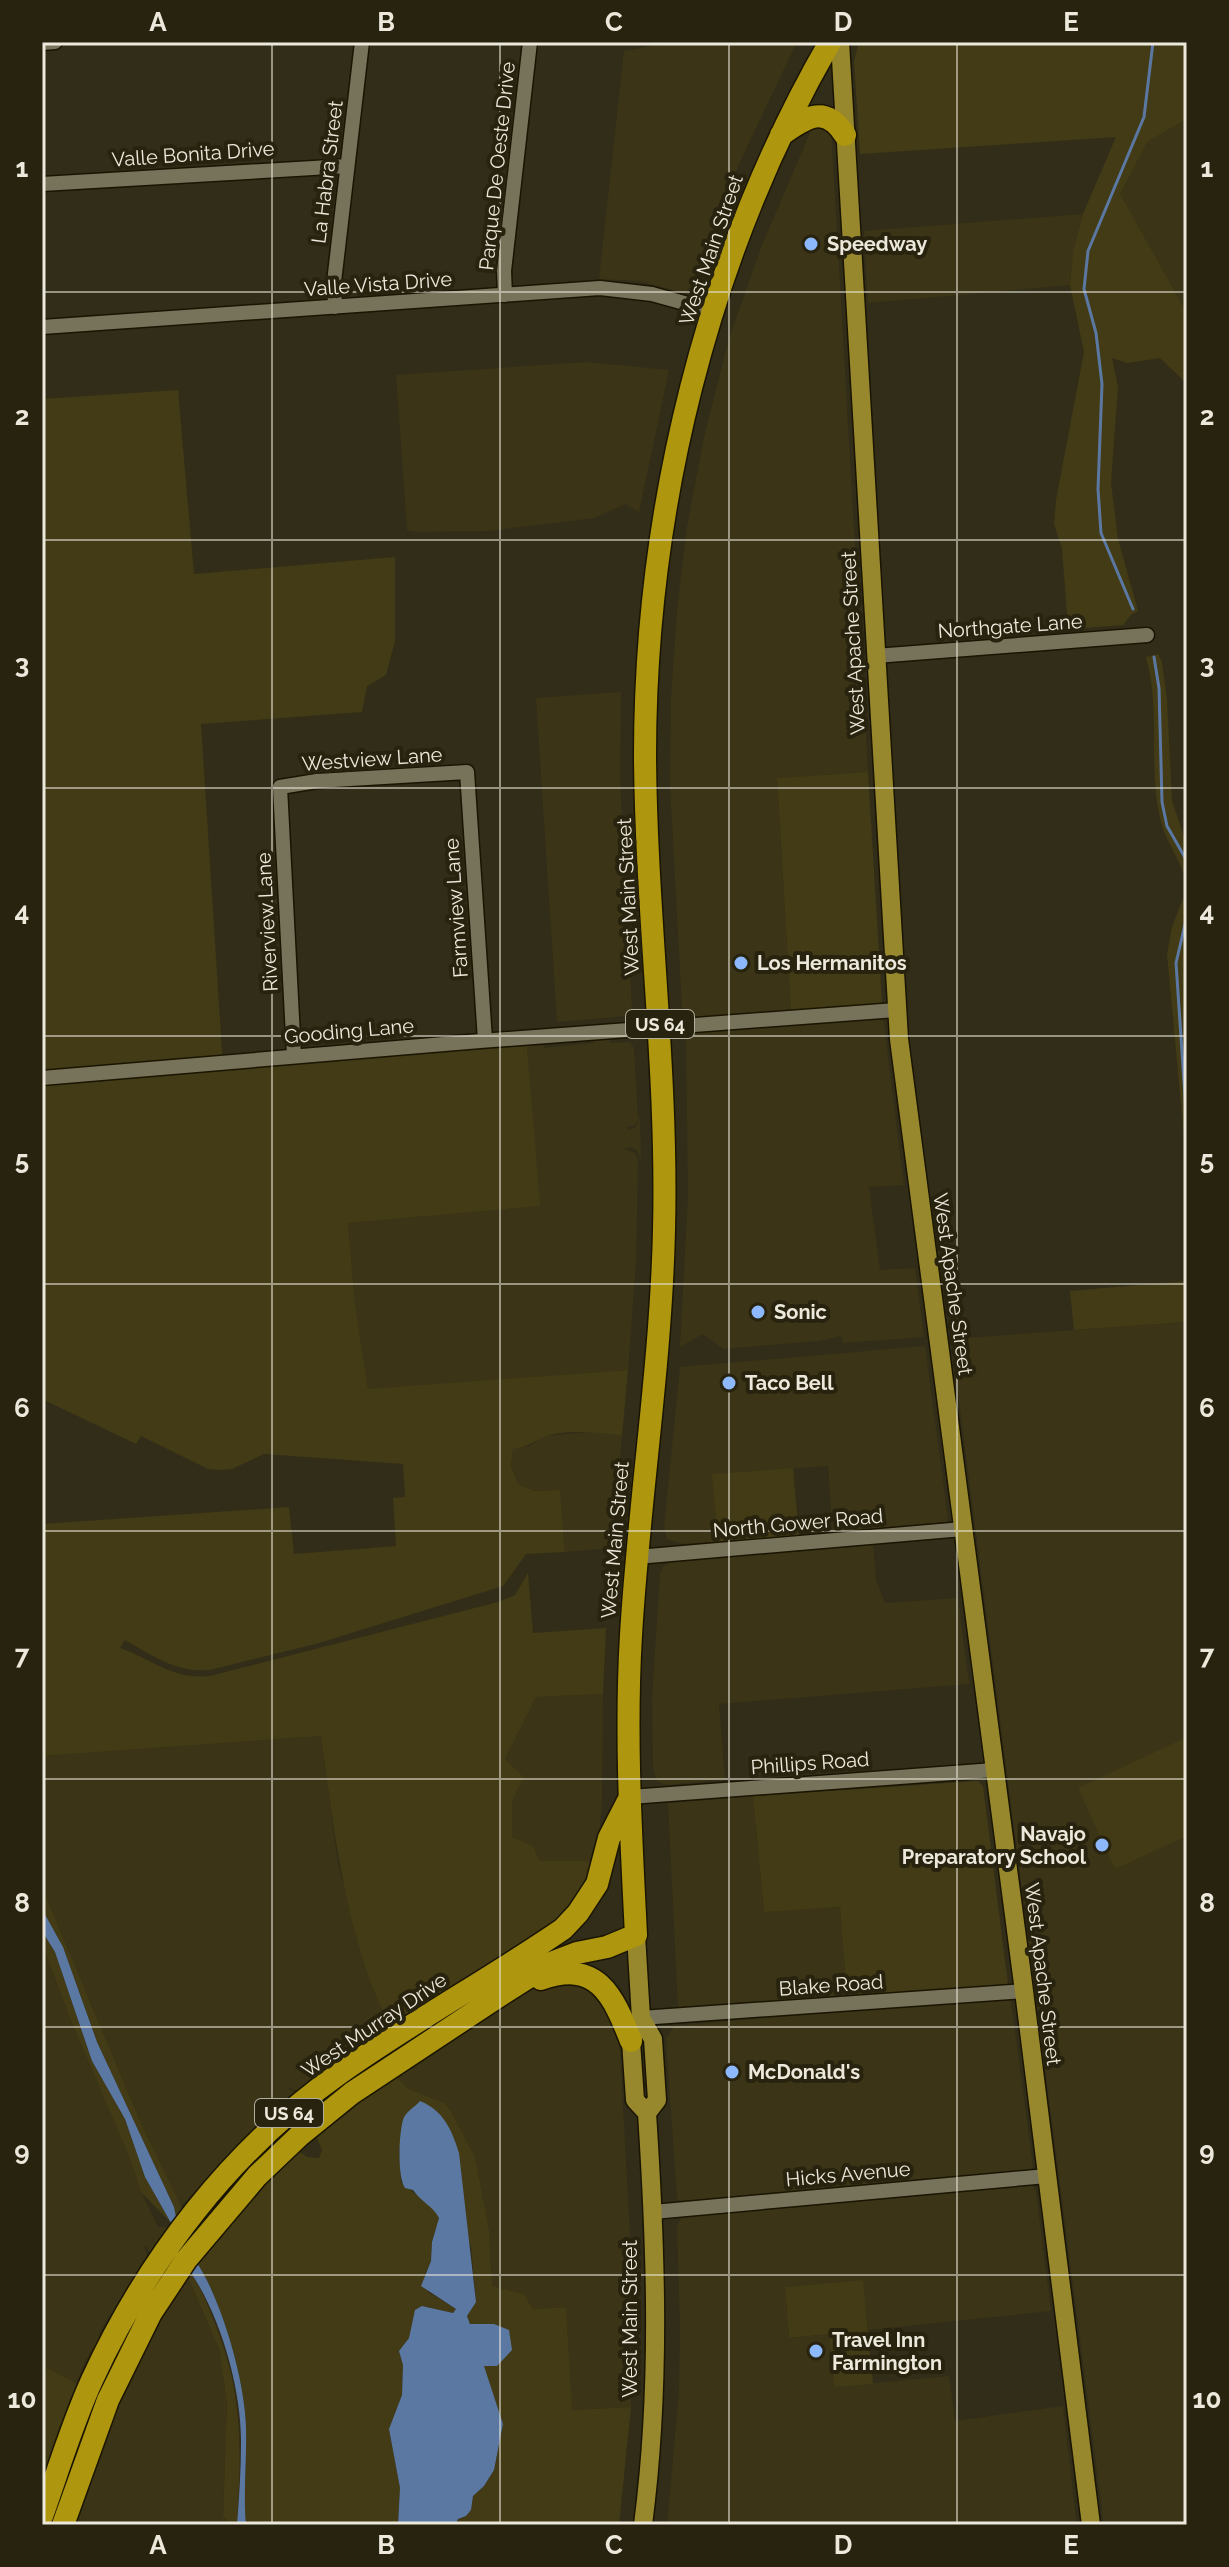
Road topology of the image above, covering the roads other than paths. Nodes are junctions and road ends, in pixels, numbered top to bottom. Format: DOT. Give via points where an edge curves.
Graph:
graph roads {
  1 [pos="55,42"];
  2 [pos="362,42"];
  3 [pos="530,42"];
  4 [pos="830,42"];
  5 [pos="840,42"];
  6 [pos="42,43"];
  7 [pos="780,135"];
  8 [pos="845,135"];
  9 [pos="347,166"];
  10 [pos="42,184"];
  11 [pos="505,295"];
  12 [pos="335,307"];
  13 [pos="713,311"];
  14 [pos="42,327"];
  15 [pos="1147,635"];
  16 [pos="875,656"];
  17 [pos="467,772"];
  18 [pos="280,787"];
  19 [pos="896,1010"];
  20 [pos="660,1027"];
  21 [pos="485,1040"];
  22 [pos="294,1056"];
  23 [pos="42,1078"];
  24 [pos="963,1529"];
  25 [pos="637,1557"];
  26 [pos="994,1770"];
  27 [pos="630,1797"];
  28 [pos="636,1935"];
  29 [pos="499,1984"];
  30 [pos="1024,1991"];
  31 [pos="641,2018"];
  32 [pos="631,2041"];
  33 [pos="647,2113"];
  34 [pos="1047,2176"];
  35 [pos="653,2212"];
  36 [pos="42,2516"];
  37 [pos="63,2525"];
  38 [pos="643,2525"];
  39 [pos="1091,2525"];
  1 -- 6 [label="street"];
  2 -- 9 [label="street, La Habra Street"];
  3 -- 11 [label="street, Parque De Oeste Drive"];
  4 -- 7 [label="highway, West Main Street / US 64"];
  5 -- 8 [label="main road, West Apache Street"];
  7 -- 8 [label="highway" via="816,117 831,118"];
  7 -- 13 [label="highway, West Main Street / US 64"];
  8 -- 16 [label="main road, West Apache Street"];
  9 -- 10 [label="street, Valle Bonita Drive"];
  9 -- 12 [label="street, La Habra Street"];
  11 -- 12 [label="street, Valle Vista Drive"];
  11 -- 13 [label="street, Valle Vista Drive" via="627,290"];
  12 -- 14 [label="street, Valle Vista Drive"];
  13 -- 20 [label="highway, West Main Street / US 64" via="676,454 650,645 646,792"];
  15 -- 16 [label="street, Northgate Lane"];
  16 -- 19 [label="main road, West Apache Street"];
  17 -- 18 [label="street, Westview Lane"];
  17 -- 21 [label="street, Farmview Lane"];
  18 -- 22 [label="street, Riverview Lane"];
  19 -- 20 [label="street, Gooding Lane"];
  19 -- 24 [label="main road, West Apache Street"];
  20 -- 21 [label="street, Gooding Lane"];
  20 -- 25 [label="highway, West Main Street / US 64" via="664,1252"];
  21 -- 22 [label="street, Gooding Lane"];
  22 -- 23 [label="street, Gooding Lane"];
  24 -- 25 [label="street, North Gower Road"];
  24 -- 26 [label="main road, West Apache Street"];
  25 -- 27 [label="highway, West Main Street / US 64" via="629,1684"];
  26 -- 27 [label="street, Phillips Road"];
  26 -- 30 [label="main road, West Apache Street"];
  27 -- 28 [label="highway, West Main Street / US 64"];
  27 -- 29 [label="highway, West Murray Drive / US 64" via="609,1838 597,1884 578,1913"];
  28 -- 29 [label="highway" via="584,1936 547,1948"];
  28 -- 31 [label="main road, West Main Street"];
  29 -- 32 [label="highway" via="560,1973 585,1975 609,1993"];
  29 -- 36 [label="highway, West Murray Drive / US 64" via="328,2083 284,2117 199,2206 167,2245 119,2324 72,2427"];
  29 -- 37 [label="highway, West Murray Drive / US 64" via="299,2136 217,2221 173,2279 125,2363"];
  30 -- 31 [label="street, Blake Road"];
  30 -- 34 [label="main road, West Apache Street"];
  31 -- 32 [label="main road, West Main Street"];
  31 -- 33 [label="main road, West Main Street" via="653,2039 657,2100"];
  32 -- 33 [label="main road, West Main Street" via="635,2100"];
  33 -- 35 [label="main road, West Main Street"];
  34 -- 35 [label="street, Hicks Avenue"];
  34 -- 39 [label="main road, West Apache Street"];
  35 -- 38 [label="main road, West Main Street" via="656,2377"];
}
